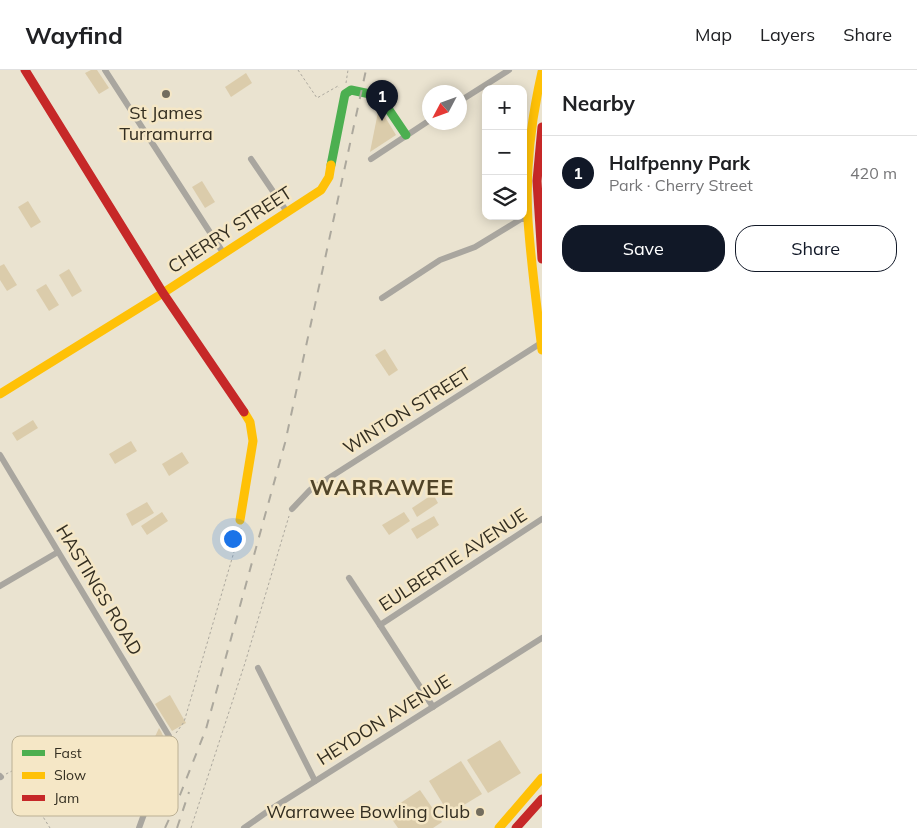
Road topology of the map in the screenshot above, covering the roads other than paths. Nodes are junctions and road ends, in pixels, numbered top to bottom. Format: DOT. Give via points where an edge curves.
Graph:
graph roads {
  1 [pos="25,70"];
  2 [pos="105,70"];
  3 [pos="509,70"];
  4 [pos="542,72"];
  5 [pos="467,97"];
  6 [pos="422,125"];
  7 [pos="542,127"];
  8 [pos="406,135"];
  9 [pos="251,159"];
  10 [pos="371,159"];
  11 [pos="287,212"];
  12 [pos="528,219"];
  13 [pos="224,254"];
  14 [pos="542,259"];
  15 [pos="162,293"];
  16 [pos="382,298"];
  17 [pos="541,343"];
  18 [pos="542,350"];
  19 [pos="0,394"];
  20 [pos="0,455"];
  21 [pos="292,509"];
  22 [pos="240,520"];
  23 [pos="542,520"];
  24 [pos="58,552"];
  25 [pos="349,578"];
  26 [pos="0,586"];
  27 [pos="380,625"];
  28 [pos="542,638"];
  29 [pos="258,668"];
  30 [pos="433,707"];
  31 [pos="169,736"];
  32 [pos="542,778"];
  33 [pos="316,781"];
  34 [pos="542,799"];
  35 [pos="143,816"];
  36 [pos="139,828"];
  37 [pos="244,828"];
  38 [pos="499,828"];
  39 [pos="516,828"];
  1 -- 15 [label="main road"];
  2 -- 13 [label="street"];
  3 -- 5 [label="street"];
  4 -- 12 [label="main road" via="533,113"];
  6 -- 8 [label="street"];
  7 -- 14 [label="main road" via="537,180"];
  8 -- 10 [label="street"];
  8 -- 11 [label="main road, CHERRY STREET" via="384,102 375,95 348,92 325,185"];
  9 -- 11 [label="street"];
  11 -- 13 [label="main road, CHERRY STREET"];
  12 -- 16 [label="street" via="522,219 475,248 440,260"];
  12 -- 17 [label="main road"];
  13 -- 15 [label="main road, CHERRY STREET"];
  15 -- 19 [label="main road, CHERRY STREET"];
  15 -- 22 [label="main road" via="250,422 254,441"];
  17 -- 18 [label="main road"];
  17 -- 21 [label="street, WINTON STREET" via="310,490"];
  20 -- 24 [label="street, HASTINGS ROAD"];
  23 -- 27 [label="street, EULBERTIE AVENUE"];
  24 -- 26 [label="street"];
  24 -- 31 [label="street, HASTINGS ROAD"];
  25 -- 27 [label="street, EULBERTIE AVENUE"];
  27 -- 30 [label="street, EULBERTIE AVENUE"];
  28 -- 30 [label="street, HEYDON AVENUE"];
  29 -- 33 [label="street"];
  30 -- 33 [label="street, HEYDON AVENUE"];
  32 -- 38 [label="main road"];
  33 -- 37 [label="street, HEYDON AVENUE"];
  34 -- 39 [label="main road"];
  35 -- 36 [label="street, HASTINGS ROAD"];
}
